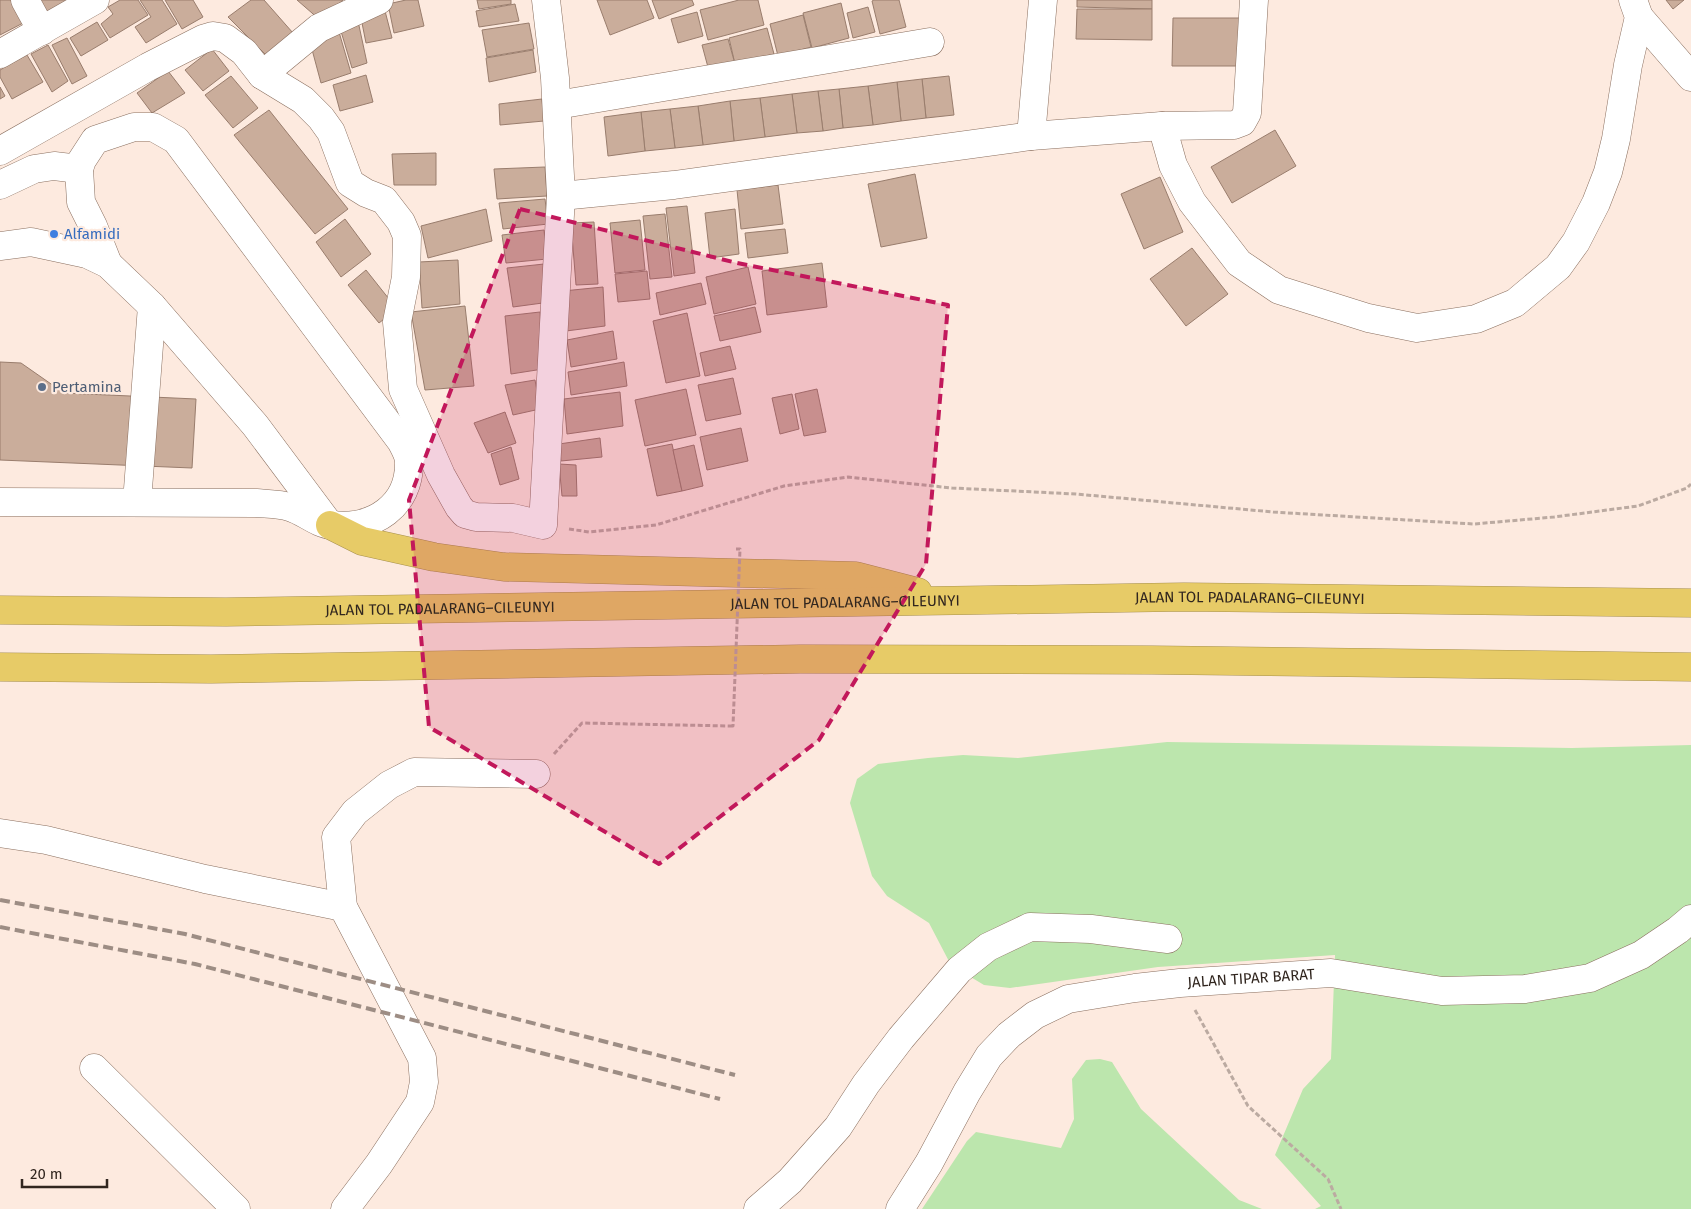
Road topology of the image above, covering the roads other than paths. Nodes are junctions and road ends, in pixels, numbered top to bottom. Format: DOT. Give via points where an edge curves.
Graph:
graph roads {
  1 [pos="25,0"];
  2 [pos="94,0"];
  3 [pos="379,0"];
  4 [pos="546,0"];
  5 [pos="1042,0"];
  6 [pos="1254,0"];
  7 [pos="1636,8"];
  8 [pos="42,31"];
  9 [pos="930,42"];
  10 [pos="0,54"];
  11 [pos="262,74"];
  12 [pos="1691,77"];
  13 [pos="557,105"];
  14 [pos="1162,126"];
  15 [pos="1031,136"];
  16 [pos="0,151"];
  17 [pos="79,169"];
  18 [pos="0,185"];
  19 [pos="561,196"];
  20 [pos="0,246"];
  21 [pos="108,264"];
  22 [pos="152,306"];
  23 [pos="0,502"];
  24 [pos="137,502"];
  25 [pos="330,525"];
  26 [pos="952,602"];
  27 [pos="1691,603"];
  28 [pos="0,610"];
  29 [pos="0,667"];
  30 [pos="1691,667"];
  31 [pos="536,774"];
  32 [pos="0,833"];
  33 [pos="343,907"];
  34 [pos="1691,918"];
  35 [pos="1168,939"];
  36 [pos="94,1068"];
  37 [pos="236,1209"];
  38 [pos="345,1209"];
  39 [pos="758,1209"];
  40 [pos="900,1209"];
  1 -- 8 [label="street"];
  2 -- 8 [label="street"];
  3 -- 11 [label="street" via="319,28"];
  4 -- 13 [label="street"];
  5 -- 15 [label="street"];
  6 -- 14 [label="street" via="1247,113 1242,122 1234,125"];
  7 -- 12 [label="street"];
  7 -- 14 [label="street" via="1608,172 1576,242 1558,268 1514,303 1476,319 1418,328 1368,318 1279,290 1239,263 1192,202 1174,165"];
  8 -- 10 [label="street"];
  9 -- 13 [label="street"];
  11 -- 16 [label="street" via="244,52 225,38 213,36 148,67"];
  11 -- 19 [label="street" via="303,100 321,118 331,132 350,183 384,200 401,222 407,236 406,277 397,322 403,388 442,475 465,514 513,518 543,525"];
  13 -- 19 [label="street"];
  14 -- 15 [label="street"];
  15 -- 19 [label="street" via="674,185"];
  17 -- 18 [label="street" via="54,166 34,169"];
  17 -- 21 [label="street" via="81,202"];
  17 -- 25 [label="street" via="95,140 134,127 153,127 176,140 402,441 409,460 408,476 404,492 394,506 371,521 356,525"];
  20 -- 21 [label="street" via="31,242 87,254"];
  21 -- 22 [label="street"];
  22 -- 24 [label="street"];
  22 -- 25 [label="street" via="255,425"];
  23 -- 24 [label="street"];
  24 -- 25 [label="street" via="256,503 290,507"];
  25 -- 26 [label="highway" via="362,541 434,557 504,567 856,576"];
  26 -- 27 [label="highway, JALAN TOL PADALARANG–CILEUNYI" via="1184,597"];
  26 -- 28 [label="highway, JALAN TOL PADALARANG–CILEUNYI" via="226,612"];
  29 -- 30 [label="highway" via="211,668 800,659"];
  31 -- 33 [label="street" via="414,772 389,785 355,812 336,837"];
  32 -- 33 [label="street" via="46,840 205,879"];
  33 -- 38 [label="street" via="422,1058 424,1082 420,1102 410,1119"];
  34 -- 40 [label="street, JALAN TIPAR BARAT" via="1641,955 1590,978 1525,990 1442,991 1331,973 1180,983 1068,999 1035,1015 1009,1034 988,1056"];
  35 -- 39 [label="street" via="1090,930 1030,928 988,947 959,970 901,1038 838,1127 790,1181"];
  36 -- 37 [label="street"];
}
